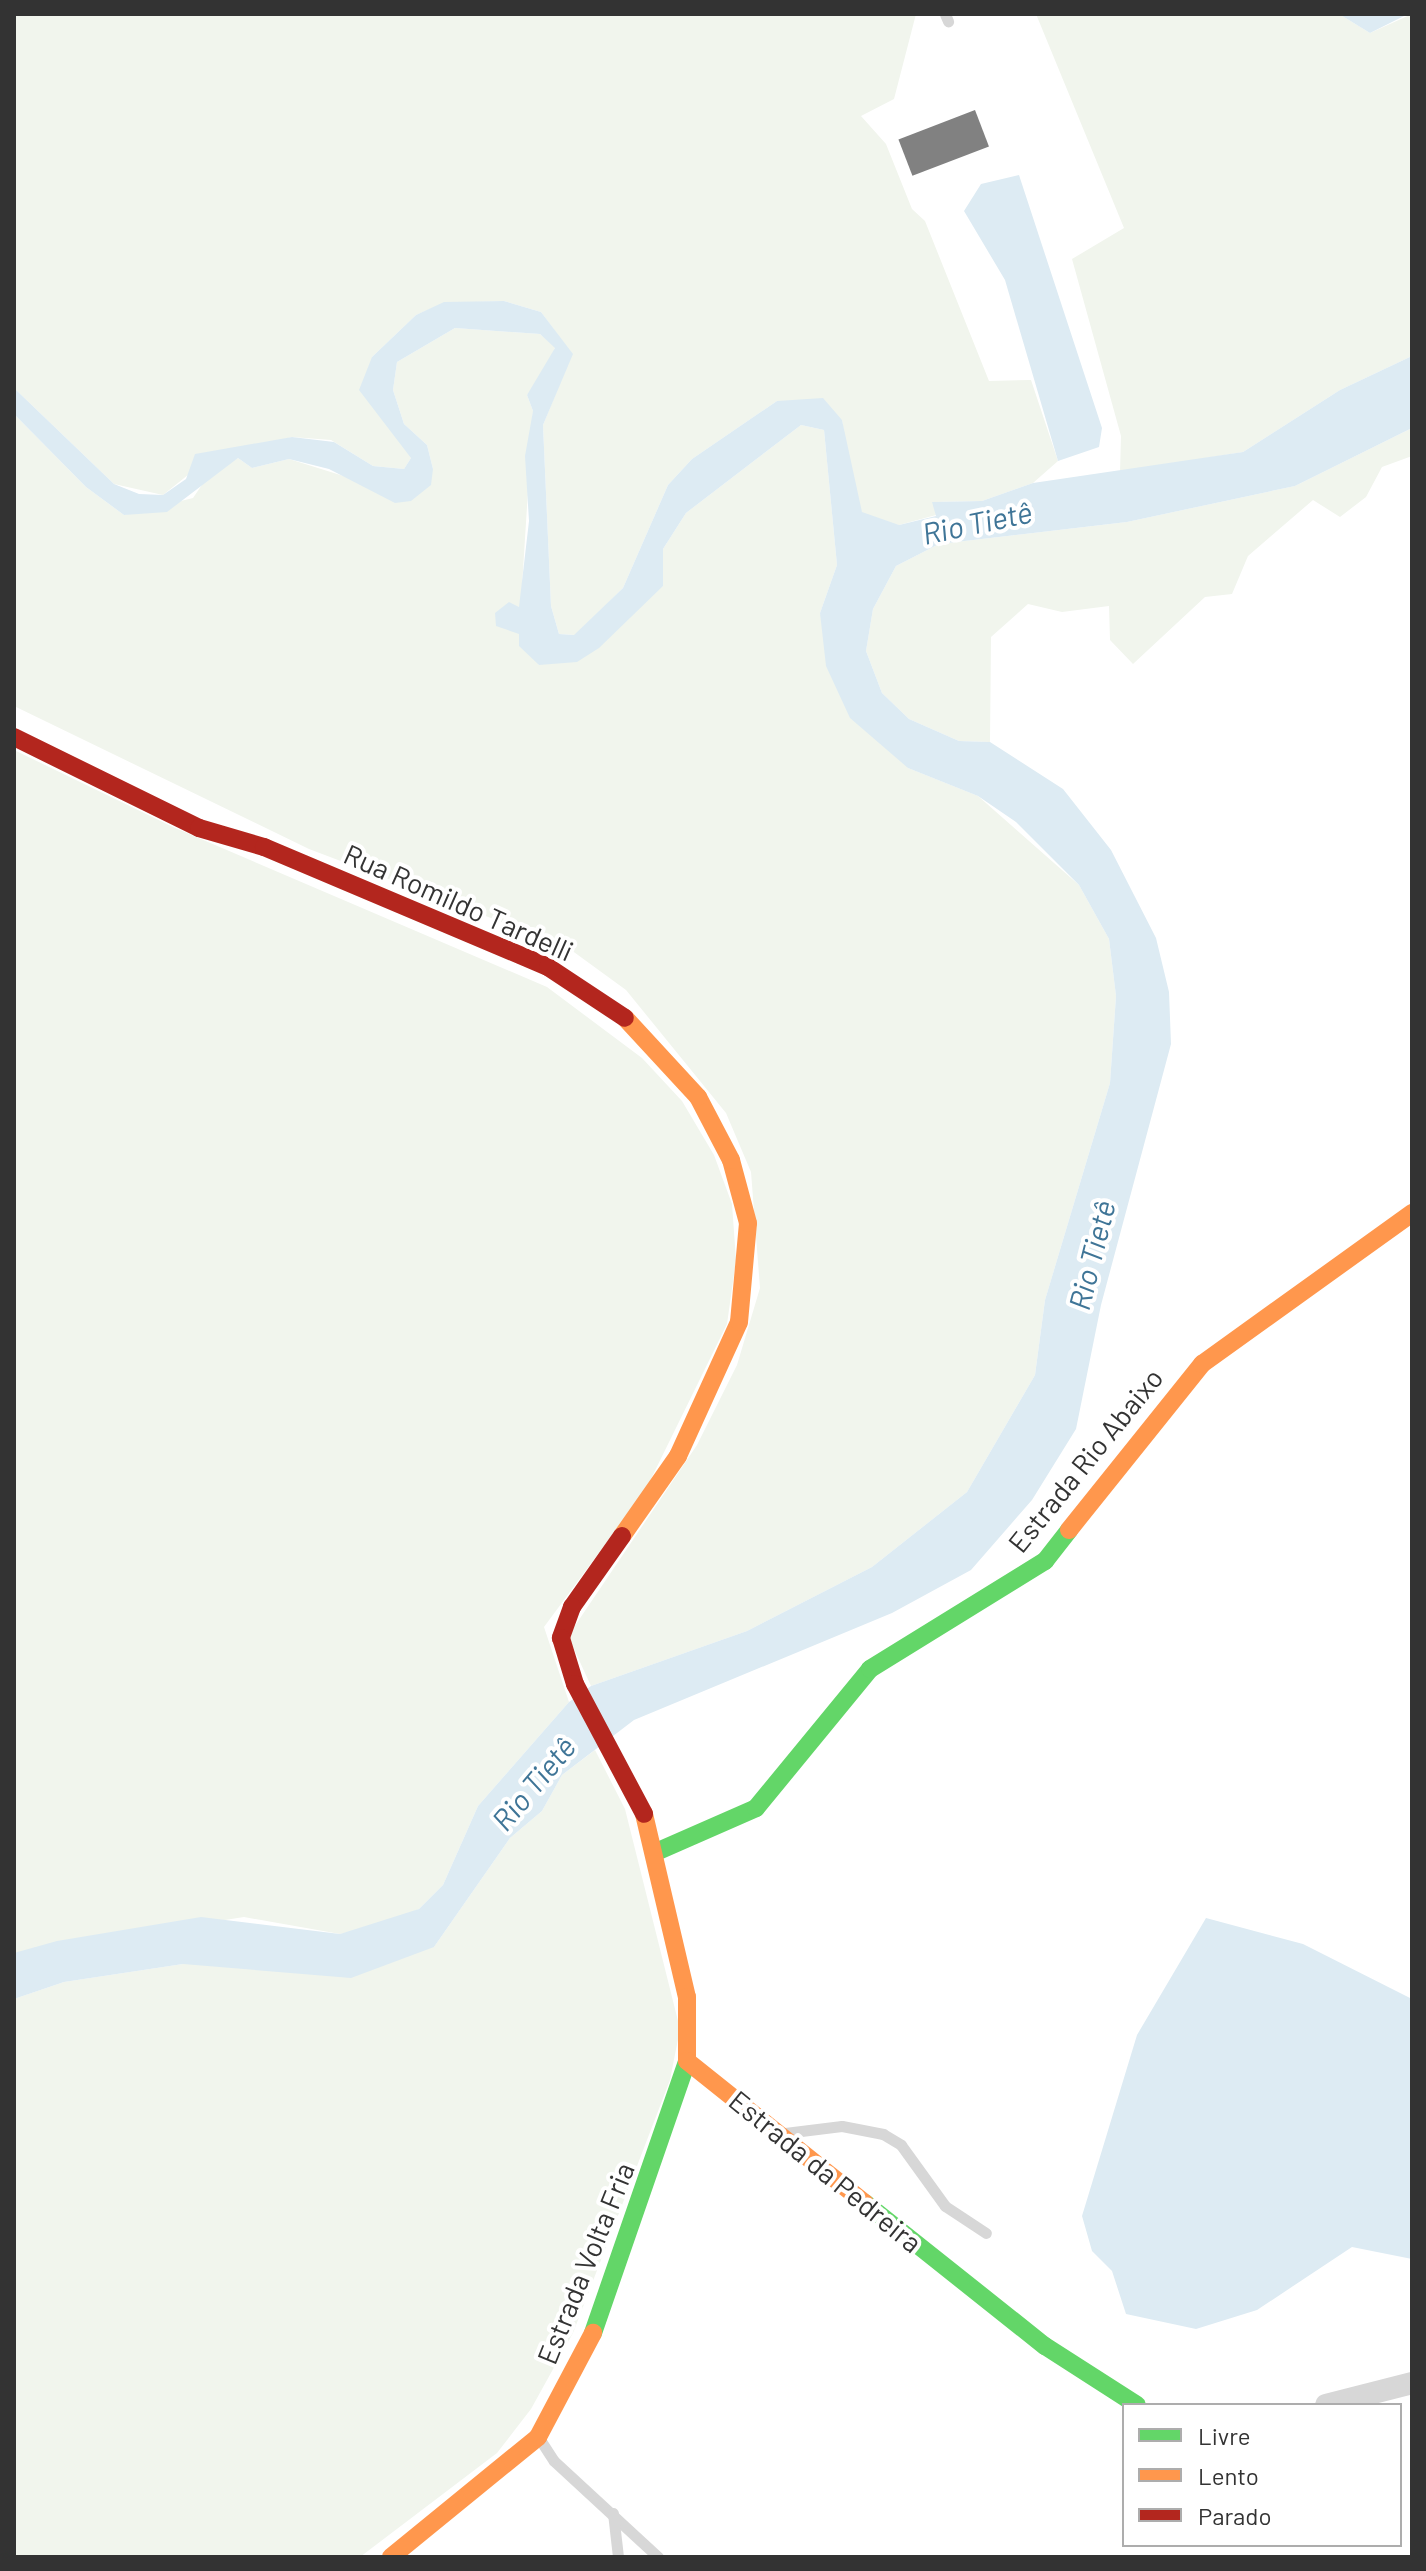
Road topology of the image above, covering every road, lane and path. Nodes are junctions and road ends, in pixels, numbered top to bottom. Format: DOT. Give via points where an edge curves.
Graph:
graph roads {
  1 [pos="14,737"];
  2 [pos="1412,1213"];
  3 [pos="656,1852"];
  4 [pos="687,2061"];
  5 [pos="780,2133"];
  6 [pos="986,2233"];
  7 [pos="1412,2383"];
  8 [pos="1134,2403"];
  9 [pos="1334,2403"];
  10 [pos="538,2437"];
  11 [pos="613,2513"];
  12 [pos="391,2557"];
  13 [pos="618,2557"];
  14 [pos="658,2557"];
  1 -- 3 [label="street, Rua Romildo Tardelli" via="199,828 264,847 548,967 661,1048 711,1117 748,1223 739,1322 678,1456 563,1624 564,1659"];
  2 -- 3 [label="street, Estrada Rio Abaixo" via="1202,1364 1045,1561 870,1669 756,1808"];
  3 -- 4 [label="street" via="687,1997"];
  4 -- 5 [label="street, Estrada da Pedreira"];
  4 -- 10 [label="street, Estrada Volta Fria" via="593,2332"];
  5 -- 6 [label="lane" via="842,2126 883,2134 901,2145 945,2206"];
  5 -- 8 [label="street, Estrada da Pedreira" via="1045,2346"];
  7 -- 9 [label="street"];
  10 -- 11 [label="lane" via="554,2461"];
  10 -- 12 [label="street, Estrada Volta Fria"];
  11 -- 13 [label="lane"];
  11 -- 14 [label="lane"];
}
